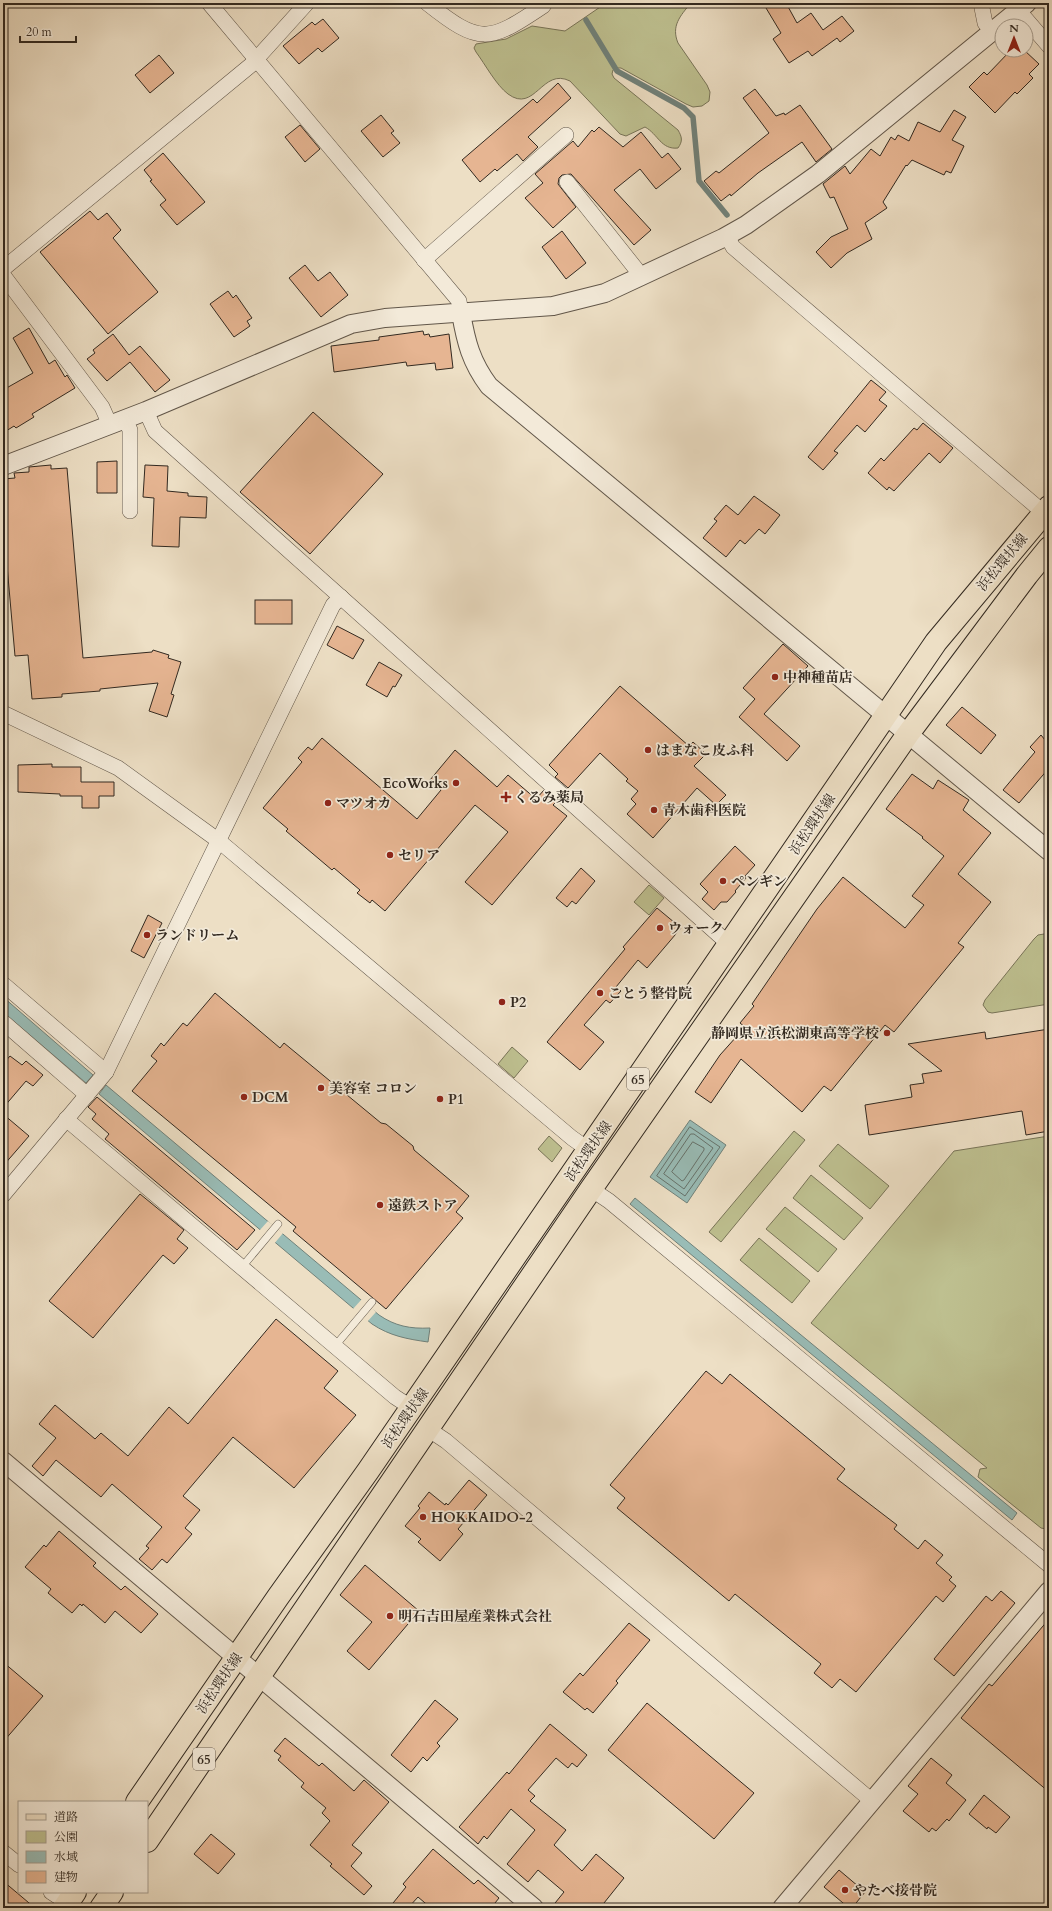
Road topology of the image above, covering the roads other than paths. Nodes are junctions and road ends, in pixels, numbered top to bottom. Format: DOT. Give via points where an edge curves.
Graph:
graph roads {
  1 [pos="209,3"];
  2 [pos="307,3"];
  3 [pos="427,3"];
  4 [pos="545,3"];
  5 [pos="980,3"];
  6 [pos="1023,6"];
  7 [pos="992,30"];
  8 [pos="1049,46"];
  9 [pos="256,59"];
  10 [pos="566,135"];
  11 [pos="567,182"];
  12 [pos="727,236"];
  13 [pos="424,260"];
  14 [pos="3,269"];
  15 [pos="3,275"];
  16 [pos="640,277"];
  17 [pos="461,313"];
  18 [pos="146,411"];
  19 [pos="117,422"];
  20 [pos="3,466"];
  21 [pos="1047,510"];
  22 [pos="130,511"];
  23 [pos="1049,548"];
  24 [pos="341,596"];
  25 [pos="3,713"];
  26 [pos="886,716"];
  27 [pos="908,734"];
  28 [pos="219,840"];
  29 [pos="1049,851"];
  30 [pos="730,945"];
  31 [pos="3,984"];
  32 [pos="3,1022"];
  33 [pos="106,1072"];
  34 [pos="87,1095"];
  35 [pos="66,1119"];
  36 [pos="589,1150"];
  37 [pos="591,1189"];
  38 [pos="3,1195"];
  39 [pos="277,1226"];
  40 [pos="242,1267"];
  41 [pos="371,1304"];
  42 [pos="335,1346"];
  43 [pos="412,1408"];
  44 [pos="428,1429"];
  45 [pos="3,1461"];
  46 [pos="1049,1565"];
  47 [pos="1049,1591"];
  48 [pos="236,1657"];
  49 [pos="260,1677"];
  50 [pos="138,1801"];
  51 [pos="872,1801"];
  52 [pos="148,1840"];
  53 [pos="3,1852"];
  54 [pos="18,1864"];
  55 [pos="111,1893"];
  56 [pos="101,1908"];
  57 [pos="534,1908"];
  58 [pos="782,1908"];
  1 -- 9 [label="street"];
  2 -- 9 [label="street"];
  3 -- 4 [label="street" via="460,28 481,34 503,31"];
  5 -- 7 [label="street" via="985,23"];
  6 -- 7 [label="street"];
  6 -- 8 [label="street"];
  7 -- 12 [label="street" via="818,174"];
  9 -- 13 [label="street"];
  9 -- 14 [label="street"];
  10 -- 13 [label="street"];
  11 -- 16 [label="street"];
  12 -- 16 [label="street"];
  12 -- 21 [label="street" via="733,247"];
  13 -- 17 [label="street" via="459,301"];
  15 -- 19 [label="street" via="102,407"];
  16 -- 17 [label="street" via="605,293 553,306"];
  17 -- 18 [label="street" via="385,318 351,324"];
  17 -- 26 [label="street" via="470,355 478,372 489,386"];
  18 -- 19 [label="street"];
  18 -- 24 [label="street" via="155,431"];
  19 -- 20 [label="street"];
  19 -- 22 [label="street" via="130,430"];
  21 -- 26 [label="main road, 浜松環状線 / 65" via="941,636"];
  23 -- 27 [label="main road, 浜松環状線 / 65"];
  24 -- 28 [label="street" via="333,605"];
  24 -- 30 [label="street"];
  25 -- 28 [label="street" via="118,768"];
  26 -- 27 [label="street"];
  26 -- 30 [label="main road, 浜松環状線 / 65"];
  27 -- 29 [label="street"];
  27 -- 37 [label="main road, 浜松環状線 / 65"];
  28 -- 33 [label="street"];
  28 -- 36 [label="street"];
  30 -- 36 [label="main road, 浜松環状線 / 65"];
  31 -- 33 [label="street"];
  32 -- 34 [label="street"];
  33 -- 34 [label="street"];
  34 -- 35 [label="street"];
  35 -- 38 [label="street"];
  35 -- 40 [label="street"];
  36 -- 43 [label="main road, 浜松環状線 / 65"];
  37 -- 44 [label="main road, 浜松環状線 / 65"];
  37 -- 46 [label="street" via="615,1206"];
  39 -- 40 [label="lane"];
  40 -- 42 [label="street"];
  41 -- 42 [label="lane"];
  42 -- 43 [label="street"];
  43 -- 48 [label="main road, 浜松環状線 / 65"];
  44 -- 49 [label="main road, 浜松環状線 / 65"];
  44 -- 51 [label="street" via="446,1441"];
  45 -- 48 [label="street"];
  47 -- 51 [label="street"];
  48 -- 49 [label="street"];
  48 -- 50 [label="main road, 浜松環状線 / 65"];
  49 -- 52 [label="main road, 浜松環状線 / 65"];
  49 -- 57 [label="street"];
  51 -- 58 [label="street"];
  53 -- 54 [label="street"];
  55 -- 56 [label="main road"];
}
